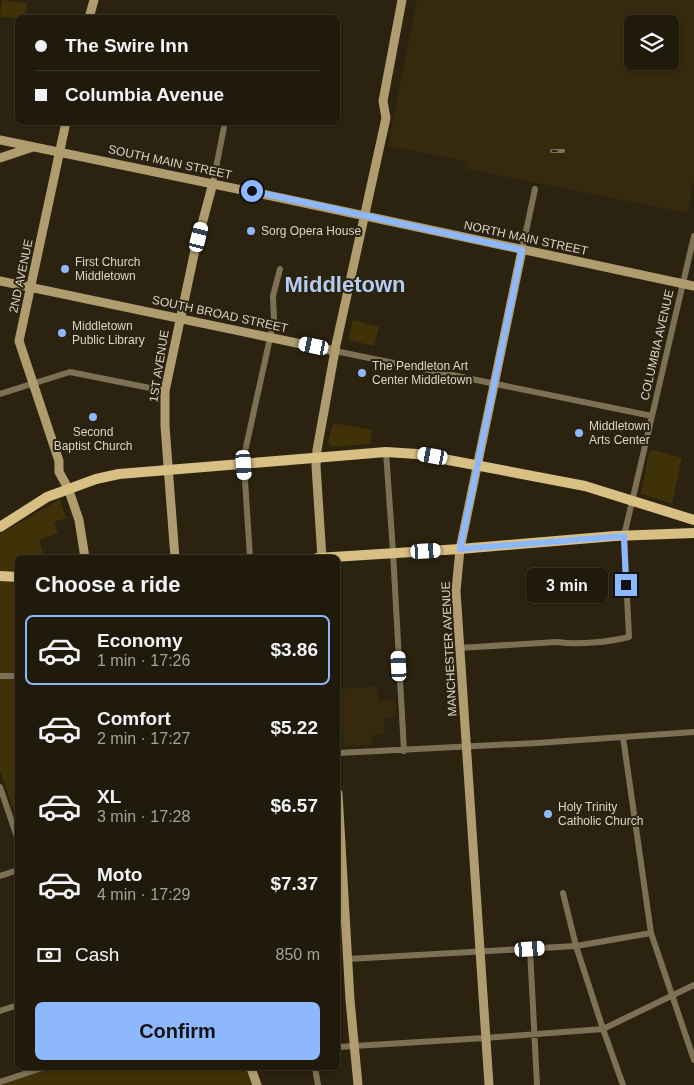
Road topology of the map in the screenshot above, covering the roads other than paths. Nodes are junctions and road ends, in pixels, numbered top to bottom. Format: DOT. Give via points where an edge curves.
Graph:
graph roads {
  1 [pos="94,0"];
  2 [pos="402,0"];
  3 [pos="90,15"];
  4 [pos="65,125"];
  5 [pos="224,125"];
  6 [pos="0,140"];
  7 [pos="34,147"];
  8 [pos="60,152"];
  9 [pos="0,158"];
  10 [pos="212,183"];
  11 [pos="535,189"];
  12 [pos="365,216"];
  13 [pos="694,236"];
  14 [pos="522,250"];
  15 [pos="280,269"];
  16 [pos="0,281"];
  17 [pos="683,284"];
  18 [pos="694,286"];
  19 [pos="32,287"];
  20 [pos="180,318"];
  21 [pos="270,337"];
  22 [pos="335,350"];
  23 [pos="33,383"];
  24 [pos="494,385"];
  25 [pos="165,391"];
  26 [pos="0,394"];
  27 [pos="652,416"];
  28 [pos="386,452"];
  29 [pos="316,459"];
  30 [pos="244,465"];
  31 [pos="478,465"];
  32 [pos="170,470"];
  33 [pos="68,488"];
  34 [pos="632,501"];
  35 [pos="11,520"];
  36 [pos="694,520"];
  37 [pos="0,527"];
  38 [pos="694,533"];
  39 [pos="0,534"];
  40 [pos="624,536"];
  41 [pos="460,549"];
  42 [pos="393,552"];
  43 [pos="85,555"];
  44 [pos="175,555"];
  45 [pos="250,555"];
  46 [pos="322,555"];
  47 [pos="340,556"];
  48 [pos="2,575"];
  49 [pos="15,577"];
  50 [pos="459,648"];
  51 [pos="0,676"];
  52 [pos="15,676"];
  53 [pos="694,732"];
  54 [pos="623,737"];
  55 [pos="467,746"];
  56 [pos="404,750"];
  57 [pos="340,753"];
  58 [pos="0,787"];
  59 [pos="15,831"];
  60 [pos="340,862"];
  61 [pos="15,871"];
  62 [pos="0,876"];
  63 [pos="563,893"];
  64 [pos="342,924"];
  65 [pos="651,933"];
  66 [pos="576,946"];
  67 [pos="530,949"];
  68 [pos="480,951"];
  69 [pos="348,959"];
  70 [pos="694,986"];
  71 [pos="672,995"];
  72 [pos="15,1005"];
  73 [pos="0,1011"];
  74 [pos="603,1029"];
  75 [pos="534,1034"];
  76 [pos="485,1038"];
  77 [pos="354,1046"];
  78 [pos="340,1047"];
  79 [pos="694,1060"];
  80 [pos="36,1070"];
  81 [pos="252,1070"];
  82 [pos="315,1070"];
  83 [pos="0,1082"];
  84 [pos="257,1085"];
  85 [pos="318,1085"];
  86 [pos="358,1085"];
  87 [pos="489,1085"];
  88 [pos="537,1085"];
  89 [pos="623,1085"];
  1 -- 3 [label="street"];
  2 -- 12 [label="street" via="384,99 386,118"];
  4 -- 8 [label="street, 2ND AVENUE"];
  5 -- 10 [label="street, 1ST AVENUE"];
  6 -- 7 [label="street, SOUTH MAIN STREET"];
  7 -- 8 [label="street, SOUTH MAIN STREET"];
  7 -- 9 [label="street"];
  8 -- 10 [label="street, SOUTH MAIN STREET"];
  8 -- 19 [label="street, 2ND AVENUE"];
  10 -- 12 [label="street, SOUTH MAIN STREET"];
  10 -- 20 [label="street, 1ST AVENUE"];
  11 -- 14 [label="street, MANCHESTER AVENUE"];
  12 -- 14 [label="street, NORTH MAIN STREET"];
  12 -- 22 [label="street"];
  13 -- 17 [label="street, COLUMBIA AVENUE"];
  14 -- 17 [label="street, NORTH MAIN STREET"];
  14 -- 24 [label="street, MANCHESTER AVENUE"];
  15 -- 21 [label="street" via="273,296 274,320"];
  16 -- 19 [label="street, SOUTH BROAD STREET"];
  17 -- 18 [label="street, NORTH MAIN STREET"];
  17 -- 27 [label="street, COLUMBIA AVENUE"];
  19 -- 20 [label="street, SOUTH BROAD STREET"];
  19 -- 23 [label="street, 2ND AVENUE" via="19,341"];
  20 -- 21 [label="street, SOUTH BROAD STREET"];
  20 -- 25 [label="street, 1ST AVENUE"];
  21 -- 22 [label="street, SOUTH BROAD STREET"];
  21 -- 30 [label="street"];
  22 -- 24 [label="street, SOUTH BROAD STREET"];
  22 -- 29 [label="street"];
  23 -- 25 [label="street" via="70,372"];
  23 -- 26 [label="street"];
  23 -- 33 [label="street, 2ND AVENUE" via="59,461 65,466"];
  24 -- 27 [label="street, SOUTH BROAD STREET"];
  24 -- 31 [label="street, MANCHESTER AVENUE"];
  25 -- 32 [label="street, 1ST AVENUE"];
  27 -- 34 [label="street, COLUMBIA AVENUE"];
  28 -- 29 [label="main road"];
  28 -- 31 [label="main road"];
  28 -- 42 [label="street"];
  29 -- 30 [label="main road"];
  29 -- 46 [label="street"];
  30 -- 32 [label="main road"];
  30 -- 45 [label="street"];
  31 -- 34 [label="main road" via="585,486"];
  31 -- 41 [label="street, MANCHESTER AVENUE"];
  32 -- 33 [label="main road" via="119,474"];
  32 -- 44 [label="street, 1ST AVENUE"];
  33 -- 35 [label="main road" via="47,496"];
  33 -- 43 [label="street, 2ND AVENUE" via="81,527"];
  34 -- 36 [label="main road"];
  34 -- 40 [label="street, COLUMBIA AVENUE"];
  35 -- 37 [label="main road"];
  35 -- 39 [label="main road"];
  38 -- 40 [label="main road"];
  40 -- 41 [label="main road"];
  40 -- 50 [label="street, COLUMBIA AVENUE" via="629,637 567,644"];
  41 -- 42 [label="main road"];
  41 -- 50 [label="street, MANCHESTER AVENUE" via="456,591"];
  42 -- 47 [label="main road"];
  42 -- 56 [label="street"];
  48 -- 49 [label="main road"];
  50 -- 55 [label="street, MANCHESTER AVENUE"];
  51 -- 52 [label="street"];
  53 -- 54 [label="street"];
  54 -- 55 [label="street"];
  54 -- 65 [label="street"];
  55 -- 56 [label="street"];
  55 -- 68 [label="street, MANCHESTER AVENUE"];
  56 -- 57 [label="street"];
  58 -- 59 [label="street"];
  60 -- 64 [label="street"];
  61 -- 62 [label="street"];
  63 -- 66 [label="street"];
  64 -- 69 [label="street"];
  65 -- 66 [label="street"];
  65 -- 71 [label="street"];
  66 -- 67 [label="street"];
  66 -- 74 [label="street"];
  67 -- 68 [label="street"];
  67 -- 75 [label="street"];
  68 -- 69 [label="street"];
  68 -- 76 [label="street, MANCHESTER AVENUE"];
  69 -- 77 [label="street"];
  70 -- 71 [label="street"];
  71 -- 74 [label="street"];
  71 -- 79 [label="street"];
  72 -- 73 [label="street"];
  74 -- 75 [label="street"];
  74 -- 89 [label="street"];
  75 -- 76 [label="street"];
  75 -- 88 [label="street"];
  76 -- 77 [label="street"];
  76 -- 87 [label="street, MANCHESTER AVENUE"];
  77 -- 78 [label="street"];
  77 -- 86 [label="street"];
  80 -- 83 [label="street"];
  81 -- 84 [label="street"];
  82 -- 85 [label="street"];
}
